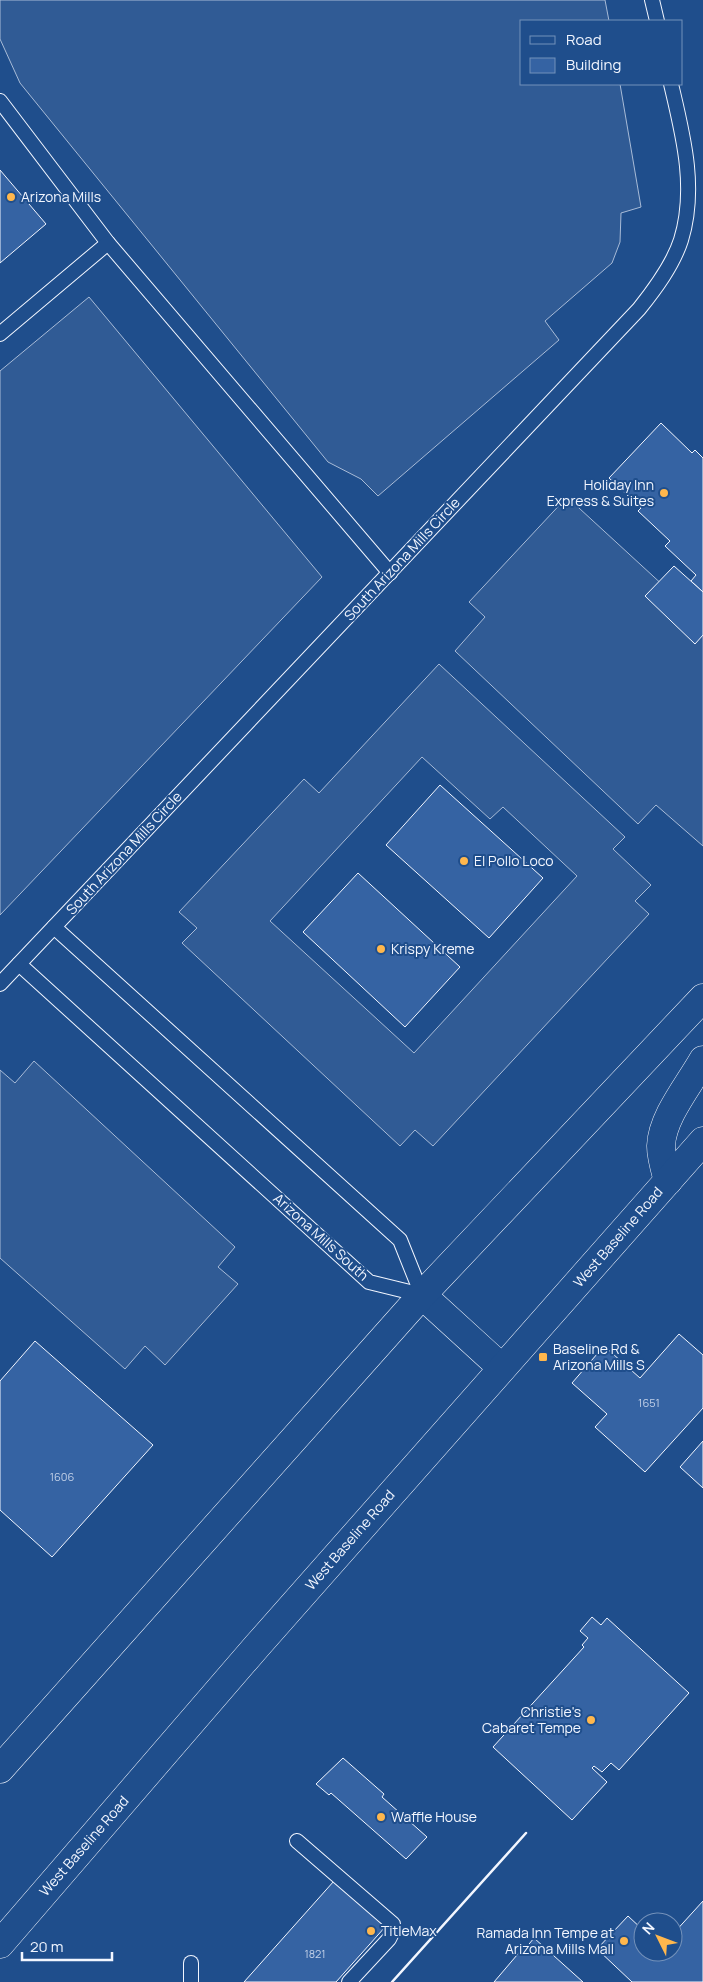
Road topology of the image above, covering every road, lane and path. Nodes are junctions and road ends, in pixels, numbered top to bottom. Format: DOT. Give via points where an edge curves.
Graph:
graph roads {
  1 [pos="652,0"];
  2 [pos="657,20"];
  3 [pos="671,85"];
  4 [pos="0,101"];
  5 [pos="108,243"];
  6 [pos="0,334"];
  7 [pos="390,572"];
  8 [pos="54,926"];
  9 [pos="19,964"];
  10 [pos="0,984"];
  11 [pos="703,998"];
  12 [pos="703,1060"];
  13 [pos="703,1141"];
  14 [pos="668,1181"];
  15 [pos="422,1295"];
  16 [pos="502,1368"];
  17 [pos="0,1769"];
  18 [pos="297,1842"];
  19 [pos="0,1944"];
  20 [pos="191,1963"];
  21 [pos="191,1982"];
  22 [pos="349,1982"];
  1 -- 2 [label="lane"];
  3 -- 7 [label="lane, South Arizona Mills Circle" via="686,149 687,210 680,241 659,284"];
  4 -- 5 [label="lane"];
  5 -- 6 [label="lane"];
  5 -- 7 [label="lane"];
  7 -- 8 [label="lane, South Arizona Mills Circle"];
  8 -- 9 [label="lane, South Arizona Mills Circle"];
  8 -- 15 [label="lane" via="400,1240"];
  9 -- 10 [label="lane, South Arizona Mills Circle"];
  9 -- 15 [label="lane, Arizona Mills South" via="370,1282"];
  11 -- 15 [label="main road"];
  12 -- 14 [label="main road" via="662,1132 661,1148"];
  13 -- 14 [label="main road, West Baseline Road"];
  14 -- 16 [label="main road, West Baseline Road"];
  15 -- 16 [label="main road"];
  15 -- 17 [label="main road"];
  16 -- 19 [label="main road, West Baseline Road"];
  18 -- 22 [label="lane" via="393,1924 394,1931 389,1939"];
  20 -- 21 [label="lane"];
}
